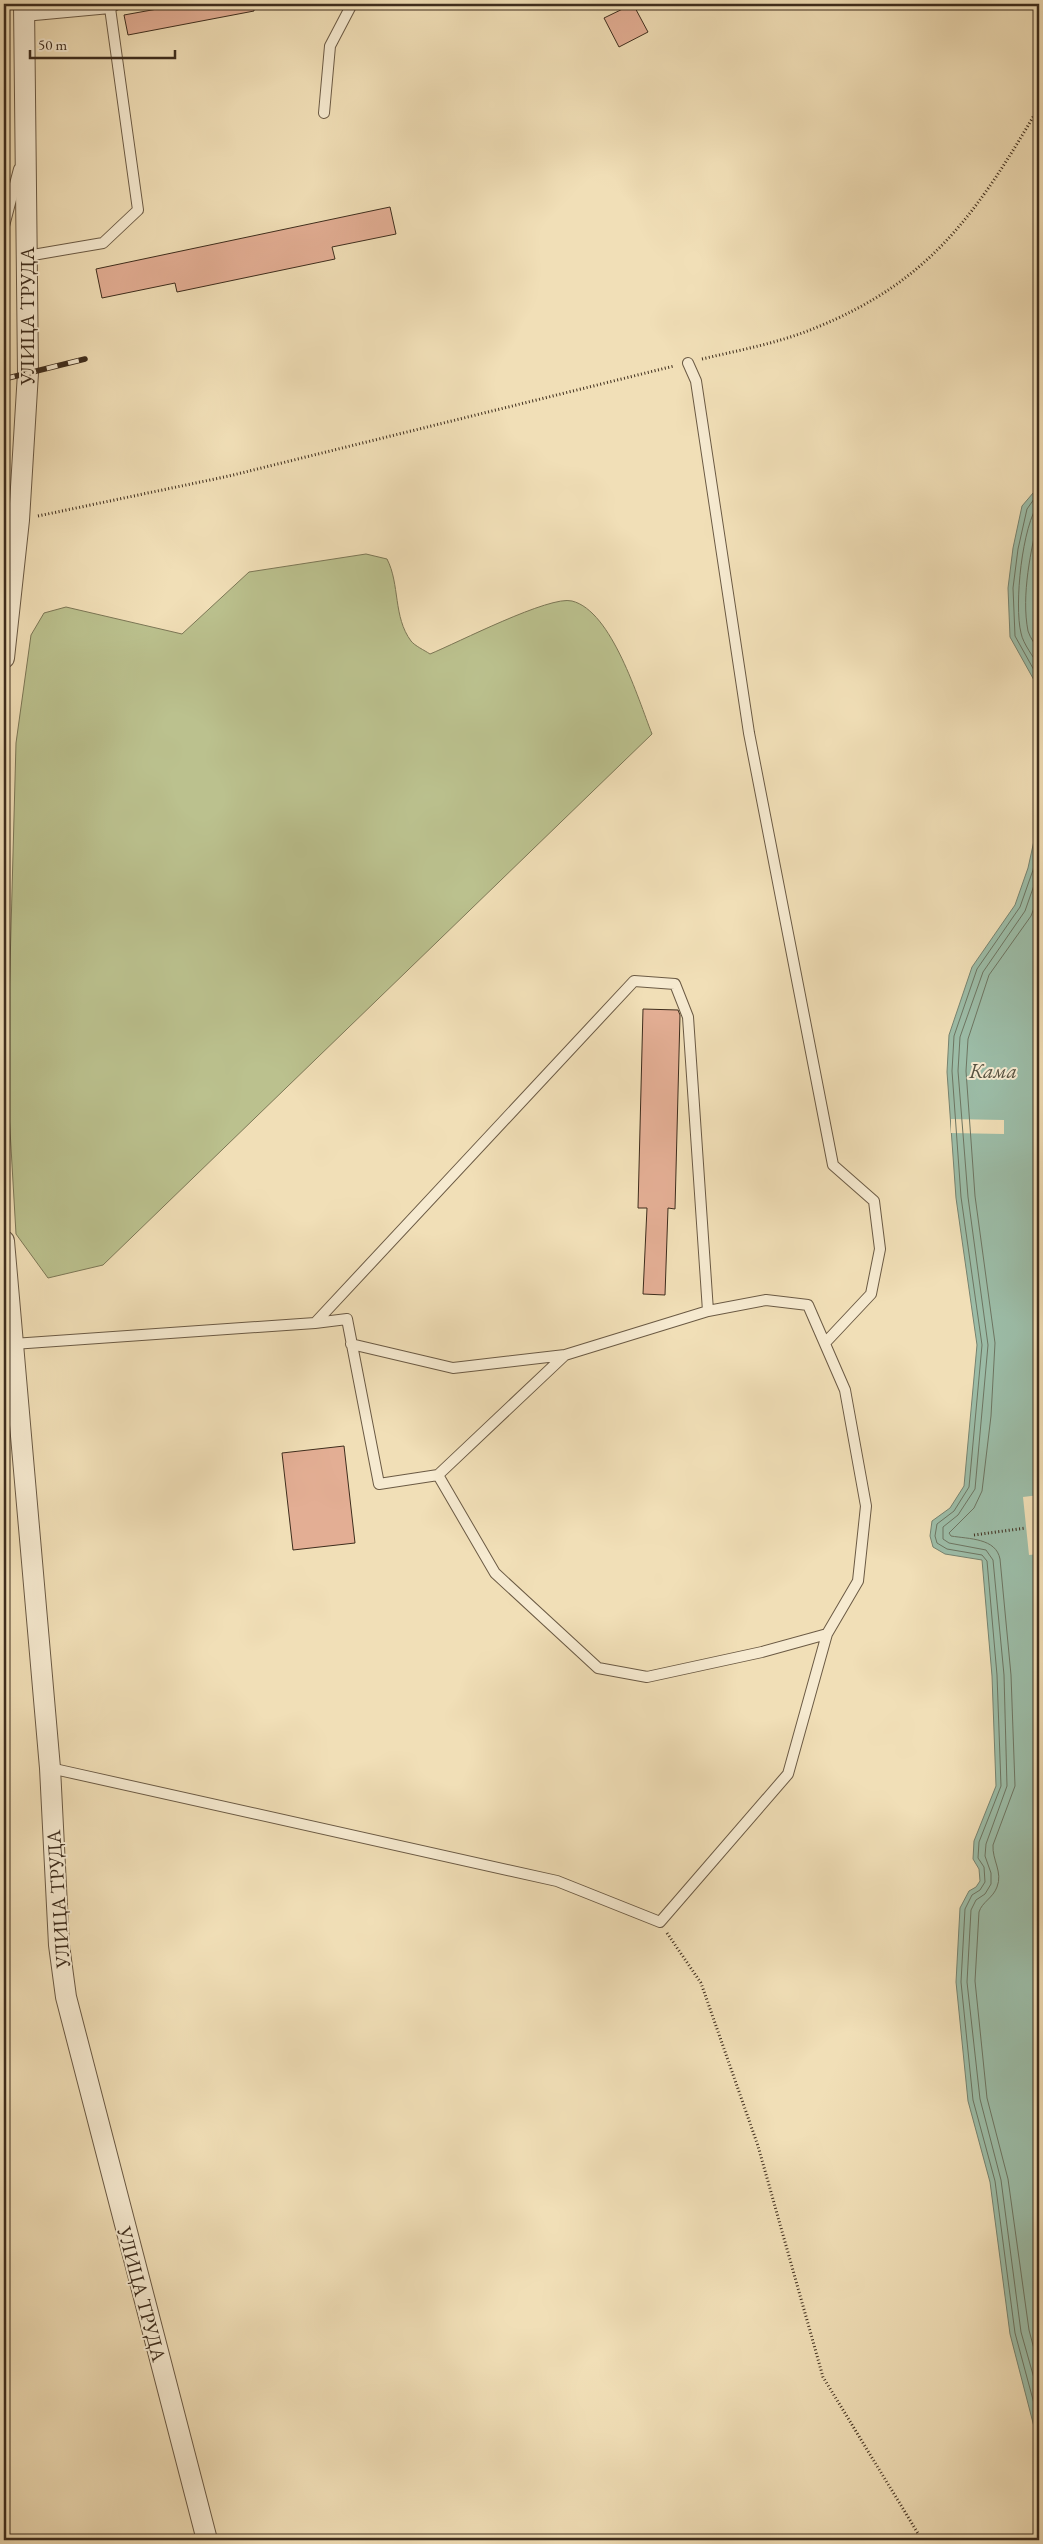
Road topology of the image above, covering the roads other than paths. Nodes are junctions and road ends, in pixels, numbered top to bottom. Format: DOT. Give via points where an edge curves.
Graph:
graph roads {
  1 [pos="352,4"];
  2 [pos="113,6"];
  3 [pos="24,10"];
  4 [pos="324,113"];
  5 [pos="26,146"];
  6 [pos="4,226"];
  7 [pos="27,256"];
  8 [pos="688,362"];
  9 [pos="12,524"];
  10 [pos="4,658"];
  11 [pos="4,1242"];
  12 [pos="708,1311"];
  13 [pos="315,1323"];
  14 [pos="824,1343"];
  15 [pos="13,1344"];
  16 [pos="351,1344"];
  17 [pos="565,1355"];
  18 [pos="438,1475"];
  19 [pos="826,1634"];
  20 [pos="50,1768"];
  21 [pos="206,2540"];
  1 -- 4 [label="lane" via="330,46"];
  2 -- 3 [label="lane"];
  2 -- 7 [label="lane" via="138,210 103,243"];
  3 -- 5 [label="street, УЛИЦА ТРУДА"];
  5 -- 6 [label="lane"];
  5 -- 7 [label="street, УЛИЦА ТРУДА"];
  7 -- 9 [label="street, УЛИЦА ТРУДА" via="28,373"];
  8 -- 14 [label="lane" via="696,381 749,733 833,1164 874,1201 880,1250 871,1294"];
  9 -- 10 [label="street, УЛИЦА ТРУДА"];
  11 -- 15 [label="street, УЛИЦА ТРУДА"];
  12 -- 13 [label="lane" via="688,1017 675,984 634,981"];
  12 -- 14 [label="lane" via="766,1300 808,1305"];
  12 -- 17 [label="lane"];
  13 -- 15 [label="lane"];
  13 -- 16 [label="lane" via="346,1319"];
  14 -- 19 [label="lane" via="845,1390 866,1506 858,1580"];
  15 -- 20 [label="street, УЛИЦА ТРУДА"];
  16 -- 17 [label="lane" via="453,1368"];
  16 -- 18 [label="lane" via="379,1484"];
  17 -- 18 [label="lane"];
  18 -- 19 [label="lane" via="495,1573 598,1668 647,1677 762,1652"];
  19 -- 20 [label="lane" via="788,1774 660,1922 557,1882"];
  20 -- 21 [label="street, УЛИЦА ТРУДА" via="59,1945 66,1997"];
}
